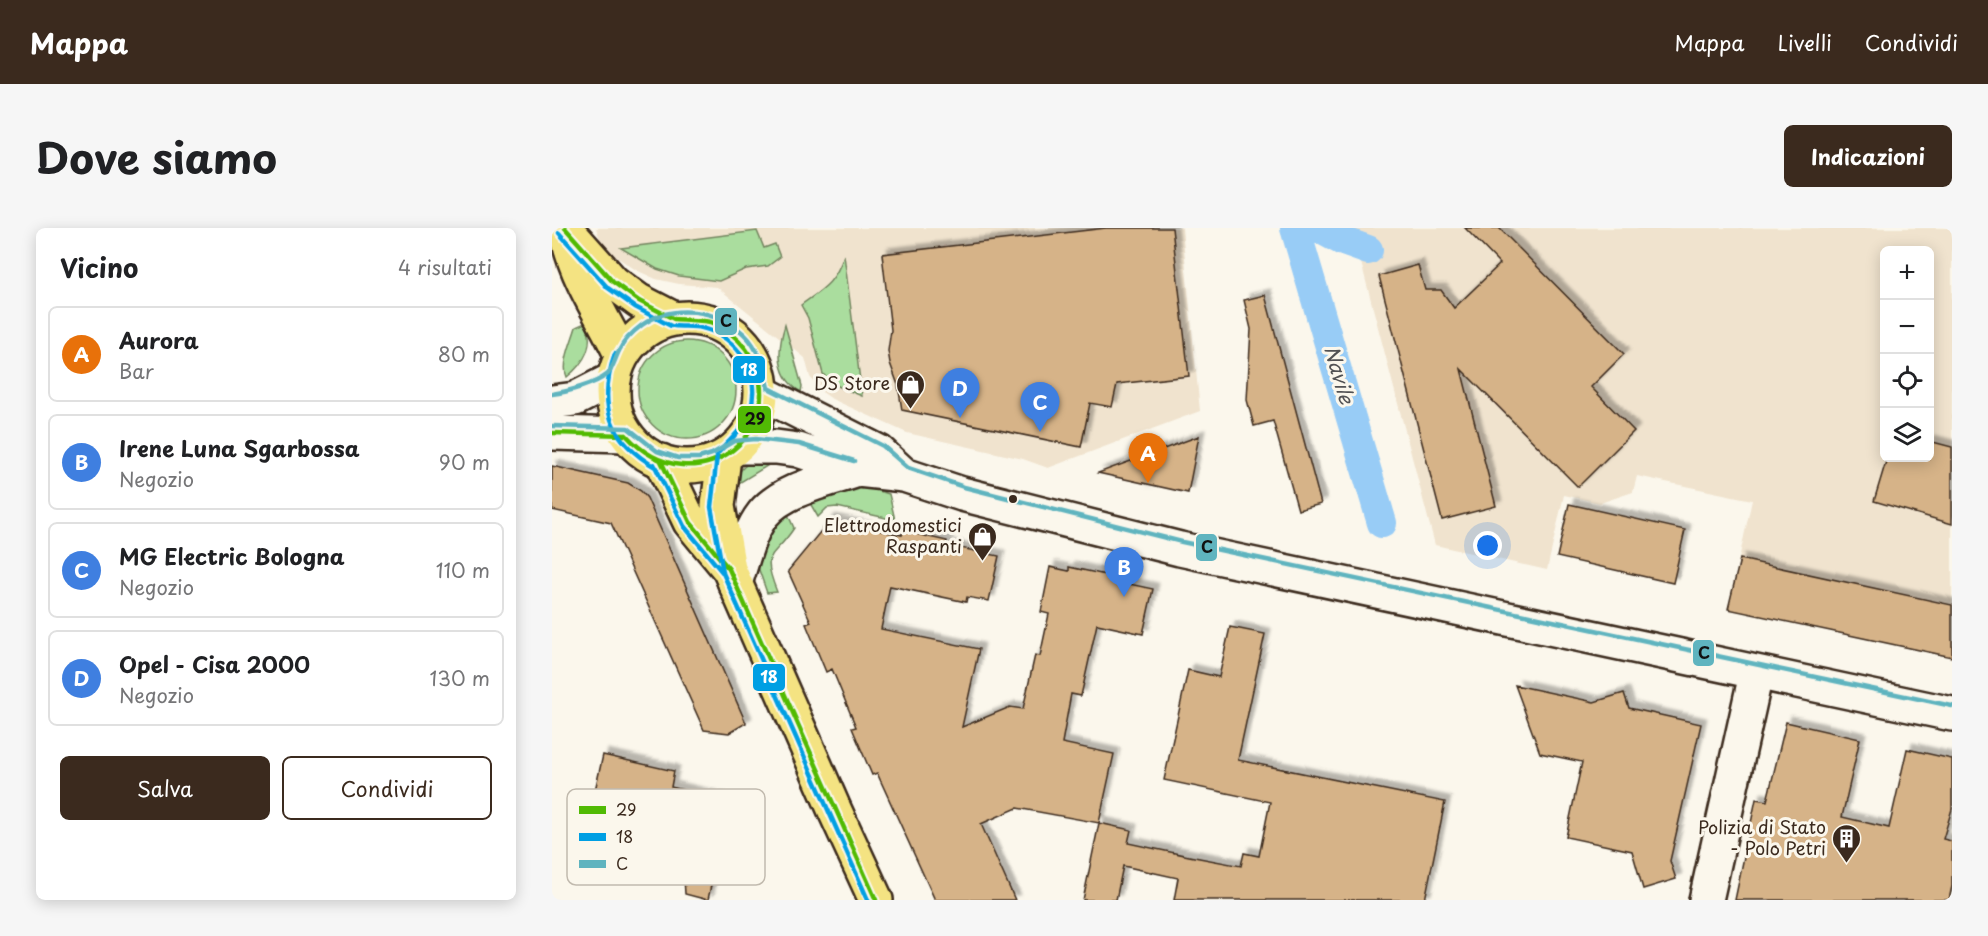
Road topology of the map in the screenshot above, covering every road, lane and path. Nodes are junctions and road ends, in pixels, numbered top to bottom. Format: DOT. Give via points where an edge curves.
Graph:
graph roads {
  1 [pos="565,228"];
  2 [pos="674,319"];
  3 [pos="618,368"];
  4 [pos="762,393"];
  5 [pos="552,402"];
  6 [pos="552,433"];
  7 [pos="626,435"];
  8 [pos="731,452"];
  9 [pos="661,461"];
  10 [pos="858,470"];
  11 [pos="904,475"];
  12 [pos="732,576"];
  13 [pos="1756,674"];
  14 [pos="1952,714"];
  15 [pos="876,900"];
  16 [pos="1706,900"];
  1 -- 2 [label="main road" via="612,282"];
  1 -- 3 [label="main road" via="574,264 591,301 605,320"];
  2 -- 3 [label="main road" via="644,332 632,343"];
  2 -- 4 [label="main road" via="706,320 740,340 756,364"];
  3 -- 5 [label="street" via="575,399"];
  3 -- 7 [label="main road" via="614,402"];
  4 -- 8 [label="main road" via="755,423"];
  4 -- 11 [label="street" via="879,452"];
  6 -- 7 [label="street"];
  7 -- 9 [label="main road" via="642,451"];
  8 -- 9 [label="main road" via="694,466"];
  8 -- 10 [label="street" via="776,447 798,450"];
  8 -- 12 [label="main road" via="718,506"];
  9 -- 12 [label="main road" via="690,522"];
  10 -- 11 [label="street"];
  10 -- 12 [label="street" via="790,494 764,513"];
  11 -- 13 [label="street" via="1180,549"];
  12 -- 15 [label="main road"];
  13 -- 14 [label="street"];
  13 -- 16 [label="street"];
}
